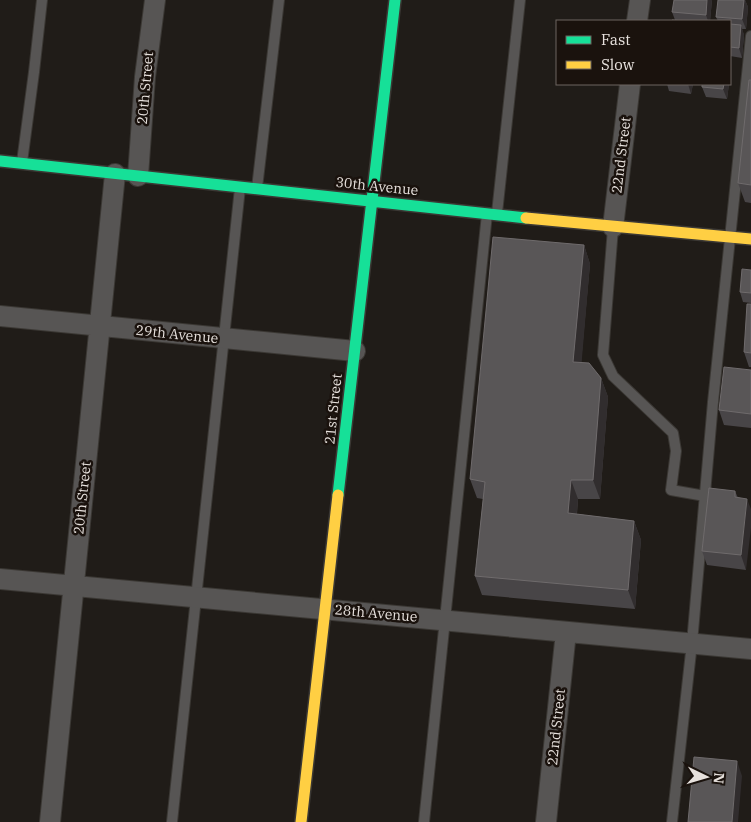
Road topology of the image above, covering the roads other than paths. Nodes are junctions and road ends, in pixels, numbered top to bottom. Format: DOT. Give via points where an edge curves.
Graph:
graph roads {
  1 [pos="42,0"];
  2 [pos="155,0"];
  3 [pos="279,0"];
  4 [pos="395,0"];
  5 [pos="520,0"];
  6 [pos="640,0"];
  7 [pos="637,20"];
  8 [pos="751,36"];
  9 [pos="630,85"];
  10 [pos="0,161"];
  11 [pos="22,163"];
  12 [pos="115,174"];
  13 [pos="138,176"];
  14 [pos="240,187"];
  15 [pos="257,189"];
  16 [pos="372,200"];
  17 [pos="492,214"];
  18 [pos="613,227"];
  19 [pos="730,237"];
  20 [pos="751,239"];
  21 [pos="0,316"];
  22 [pos="101,327"];
  23 [pos="224,339"];
  24 [pos="355,351"];
  25 [pos="705,496"];
  26 [pos="0,579"];
  27 [pos="73,587"];
  28 [pos="196,597"];
  29 [pos="326,609"];
  30 [pos="444,619"];
  31 [pos="566,632"];
  32 [pos="692,643"];
  33 [pos="751,649"];
  34 [pos="50,822"];
  35 [pos="172,822"];
  36 [pos="301,822"];
  37 [pos="424,822"];
  38 [pos="546,822"];
  39 [pos="672,822"];
  1 -- 11 [label="lane"];
  2 -- 13 [label="street, 20th Street" via="145,77"];
  3 -- 15 [label="lane"];
  4 -- 16 [label="street, 21st Street"];
  5 -- 17 [label="lane"];
  6 -- 7 [label="street"];
  8 -- 19 [label="lane"];
  9 -- 18 [label="street, 22nd Street"];
  10 -- 11 [label="street, 30th Avenue"];
  11 -- 12 [label="street, 30th Avenue"];
  12 -- 13 [label="street, 30th Avenue"];
  12 -- 22 [label="street, 20th Street"];
  13 -- 14 [label="street, 30th Avenue"];
  14 -- 15 [label="street, 30th Avenue"];
  14 -- 23 [label="lane"];
  15 -- 16 [label="street, 30th Avenue"];
  16 -- 17 [label="street, 30th Avenue"];
  16 -- 24 [label="street, 21st Street"];
  17 -- 18 [label="street, 30th Avenue"];
  17 -- 30 [label="lane"];
  18 -- 19 [label="street, 30th Avenue"];
  18 -- 25 [label="lane" via="603,356 613,376 673,433 676,451 671,490"];
  19 -- 20 [label="street, 30th Avenue"];
  19 -- 25 [label="lane"];
  21 -- 22 [label="street, 29th Avenue"];
  22 -- 23 [label="street, 29th Avenue"];
  22 -- 27 [label="street, 20th Street"];
  23 -- 24 [label="street, 29th Avenue"];
  23 -- 28 [label="lane"];
  24 -- 29 [label="street, 21st Street"];
  25 -- 32 [label="lane"];
  26 -- 27 [label="street, 28th Avenue"];
  27 -- 28 [label="street, 28th Avenue"];
  27 -- 34 [label="street, 20th Street"];
  28 -- 29 [label="street, 28th Avenue"];
  28 -- 35 [label="lane"];
  29 -- 30 [label="street, 28th Avenue"];
  29 -- 36 [label="street, 21st Street"];
  30 -- 31 [label="street, 28th Avenue"];
  30 -- 37 [label="lane"];
  31 -- 32 [label="street, 28th Avenue"];
  31 -- 38 [label="street, 22nd Street"];
  32 -- 33 [label="street, 28th Avenue"];
  32 -- 39 [label="lane"];
}
